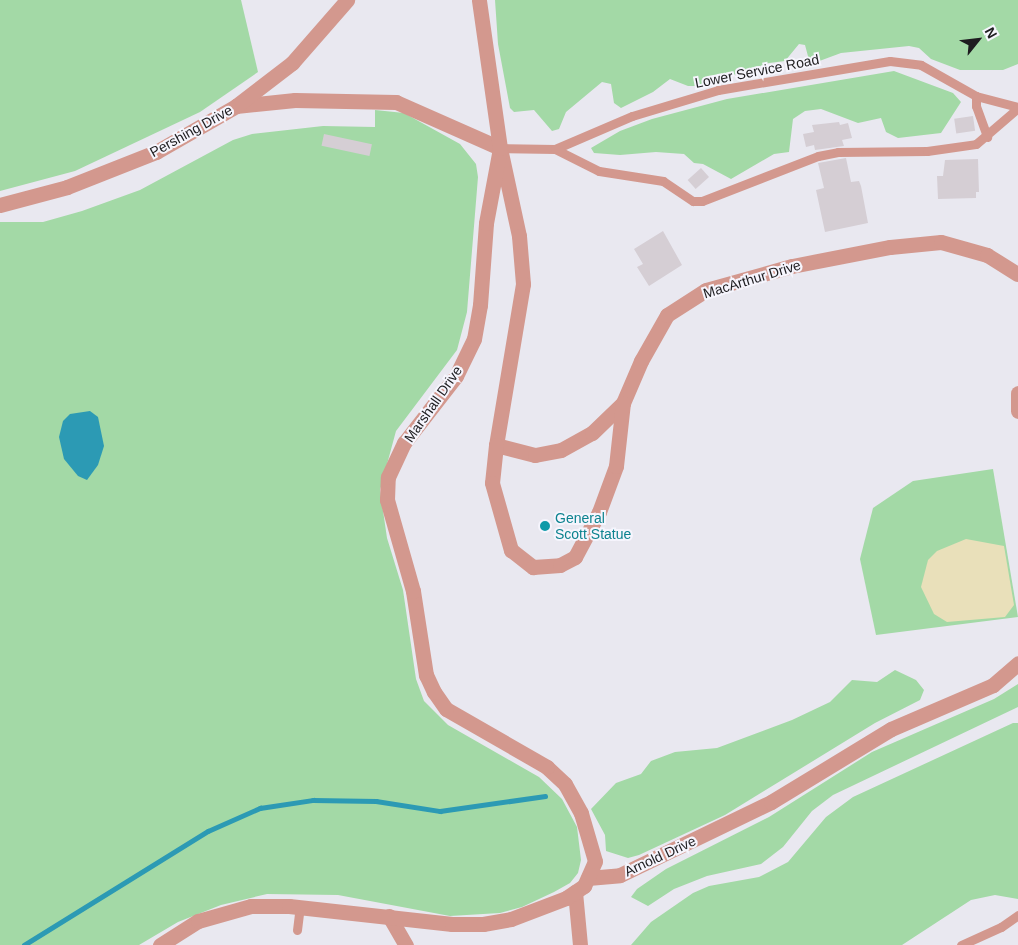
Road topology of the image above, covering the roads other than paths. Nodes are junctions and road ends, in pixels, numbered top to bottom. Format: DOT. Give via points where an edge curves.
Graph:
graph roads {
  1 [pos="348,0"];
  2 [pos="479,0"];
  3 [pos="976,96"];
  4 [pos="236,106"];
  5 [pos="1018,108"];
  6 [pos="987,137"];
  7 [pos="500,148"];
  8 [pos="555,149"];
  9 [pos="0,205"];
  10 [pos="1018,274"];
  11 [pos="1018,393"];
  12 [pos="623,403"];
  13 [pos="1018,411"];
  14 [pos="496,445"];
  15 [pos="1018,663"];
  16 [pos="588,878"];
  17 [pos="575,892"];
  18 [pos="300,907"];
  19 [pos="1018,915"];
  20 [pos="389,916"];
  21 [pos="296,930"];
  22 [pos="160,945"];
  23 [pos="406,945"];
  24 [pos="580,945"];
  25 [pos="961,945"];
  1 -- 4 [label="street, Pershing Drive" via="292,63"];
  2 -- 7 [label="street, Marshall Drive"];
  3 -- 5 [label="lane, Lower Service Road"];
  3 -- 6 [label="lane" via="976,106"];
  3 -- 8 [label="lane, Lower Service Road" via="921,65 890,61 718,90 632,116"];
  4 -- 7 [label="street" via="295,100 396,102"];
  4 -- 9 [label="street, Pershing Drive" via="156,152 67,187"];
  5 -- 6 [label="lane"];
  6 -- 8 [label="lane" via="968,146 935,151 838,152 818,156 724,194 693,201 663,181 599,171"];
  7 -- 8 [label="lane, Lower Service Road"];
  7 -- 14 [label="street" via="518,236 523,284"];
  7 -- 16 [label="street, Marshall Drive" via="486,222 474,339 456,376 404,443 388,478 387,500 413,591 426,675 434,692 446,709 547,767 564,784 581,813 595,861"];
  10 -- 12 [label="street, MacArthur Drive" via="987,255 941,242 890,246 792,266 706,290 667,315 641,361"];
  11 -- 13 [label="street"];
  12 -- 14 [label="street, MacArthur Drive" via="592,433 561,450 535,455"];
  12 -- 14 [label="street" via="616,466 599,512 575,557 560,565 533,567 511,550 492,482"];
  15 -- 16 [label="street, Arnold Drive" via="993,685 891,729 771,802 620,875"];
  16 -- 17 [label="street"];
  17 -- 20 [label="street" via="510,919 483,924 452,924"];
  17 -- 24 [label="street"];
  18 -- 20 [label="street"];
  18 -- 21 [label="lane"];
  18 -- 22 [label="street" via="251,906 198,921"];
  19 -- 25 [label="lane" via="1001,927"];
  20 -- 23 [label="street"];
}
